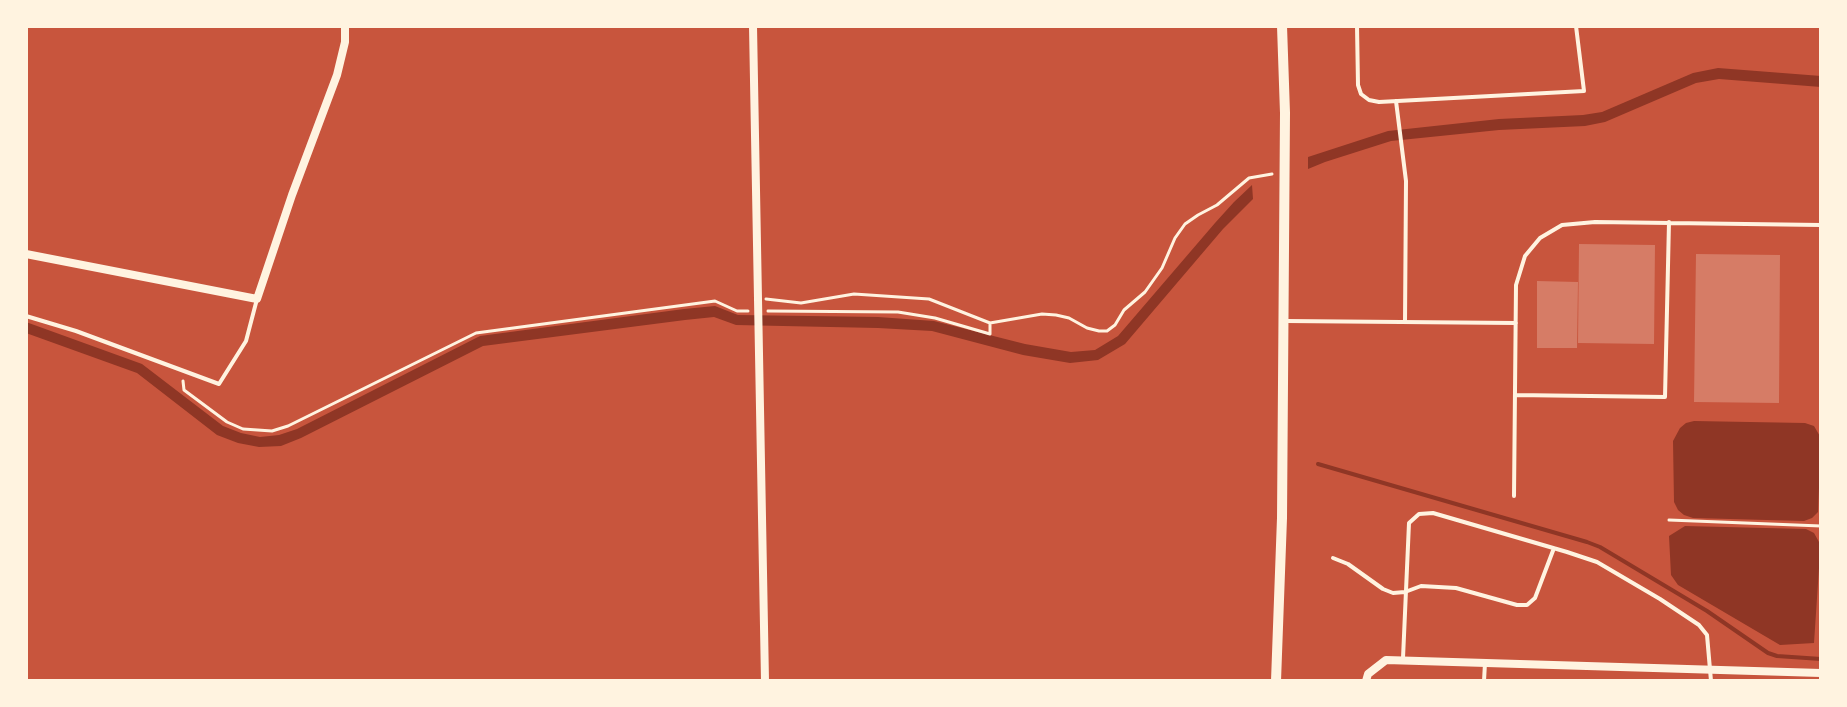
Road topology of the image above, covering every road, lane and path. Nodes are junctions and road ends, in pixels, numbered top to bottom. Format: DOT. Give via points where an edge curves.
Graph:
graph roads {
  1 [pos="345,26"];
  2 [pos="753,26"];
  3 [pos="1282,26"];
  4 [pos="1357,26"];
  5 [pos="1576,26"];
  6 [pos="1396,101"];
  7 [pos="1284,173"];
  8 [pos="1669,222"];
  9 [pos="1821,225"];
  10 [pos="26,254"];
  11 [pos="257,299"];
  12 [pos="757,305"];
  13 [pos="768,311"];
  14 [pos="26,316"];
  15 [pos="1283,321"];
  16 [pos="1405,322"];
  17 [pos="990,323"];
  18 [pos="1516,323"];
  19 [pos="181,370"];
  20 [pos="1515,395"];
  21 [pos="1514,496"];
  22 [pos="1669,520"];
  23 [pos="1821,526"];
  24 [pos="1554,548"];
  25 [pos="1333,558"];
  26 [pos="1405,592"];
  27 [pos="1403,660"];
  28 [pos="1485,663"];
  29 [pos="1711,670"];
  30 [pos="1821,673"];
  31 [pos="765,681"];
  32 [pos="1276,681"];
  33 [pos="1366,681"];
  34 [pos="1484,681"];
  35 [pos="1711,681"];
  1 -- 11 [label="street" via="337,75"];
  2 -- 12 [label="street"];
  3 -- 7 [label="street"];
  4 -- 6 [label="lane" via="1361,94 1369,100"];
  5 -- 6 [label="lane" via="1584,91"];
  6 -- 16 [label="lane" via="1406,181"];
  7 -- 15 [label="street"];
  7 -- 17 [label="path" via="1249,178 1185,224 1154,280 1107,331 1042,314"];
  8 -- 9 [label="lane"];
  8 -- 18 [label="lane" via="1562,225 1540,238 1525,256 1516,285"];
  8 -- 20 [label="lane" via="1665,397"];
  10 -- 11 [label="street"];
  11 -- 19 [label="lane" via="246,341 219,384"];
  12 -- 17 [label="path" via="854,294 929,299"];
  12 -- 19 [label="path" via="737,311 715,301 476,333 272,431 227,422 184,390"];
  12 -- 31 [label="street"];
  13 -- 17 [label="path" via="898,312 990,334"];
  14 -- 19 [label="lane"];
  15 -- 16 [label="lane"];
  15 -- 32 [label="street"];
  16 -- 18 [label="lane"];
  18 -- 20 [label="lane"];
  20 -- 21 [label="lane"];
  22 -- 23 [label="path"];
  24 -- 26 [label="lane" via="1535,598 1527,605 1456,588 1421,586"];
  24 -- 26 [label="lane" via="1433,513 1419,514 1409,523"];
  24 -- 29 [label="lane" via="1597,562 1699,625 1707,635"];
  25 -- 26 [label="lane" via="1383,589"];
  26 -- 27 [label="lane"];
  27 -- 28 [label="street"];
  27 -- 33 [label="street" via="1386,660"];
  28 -- 29 [label="street"];
  28 -- 34 [label="lane"];
  29 -- 30 [label="street"];
  29 -- 35 [label="lane"];
}
